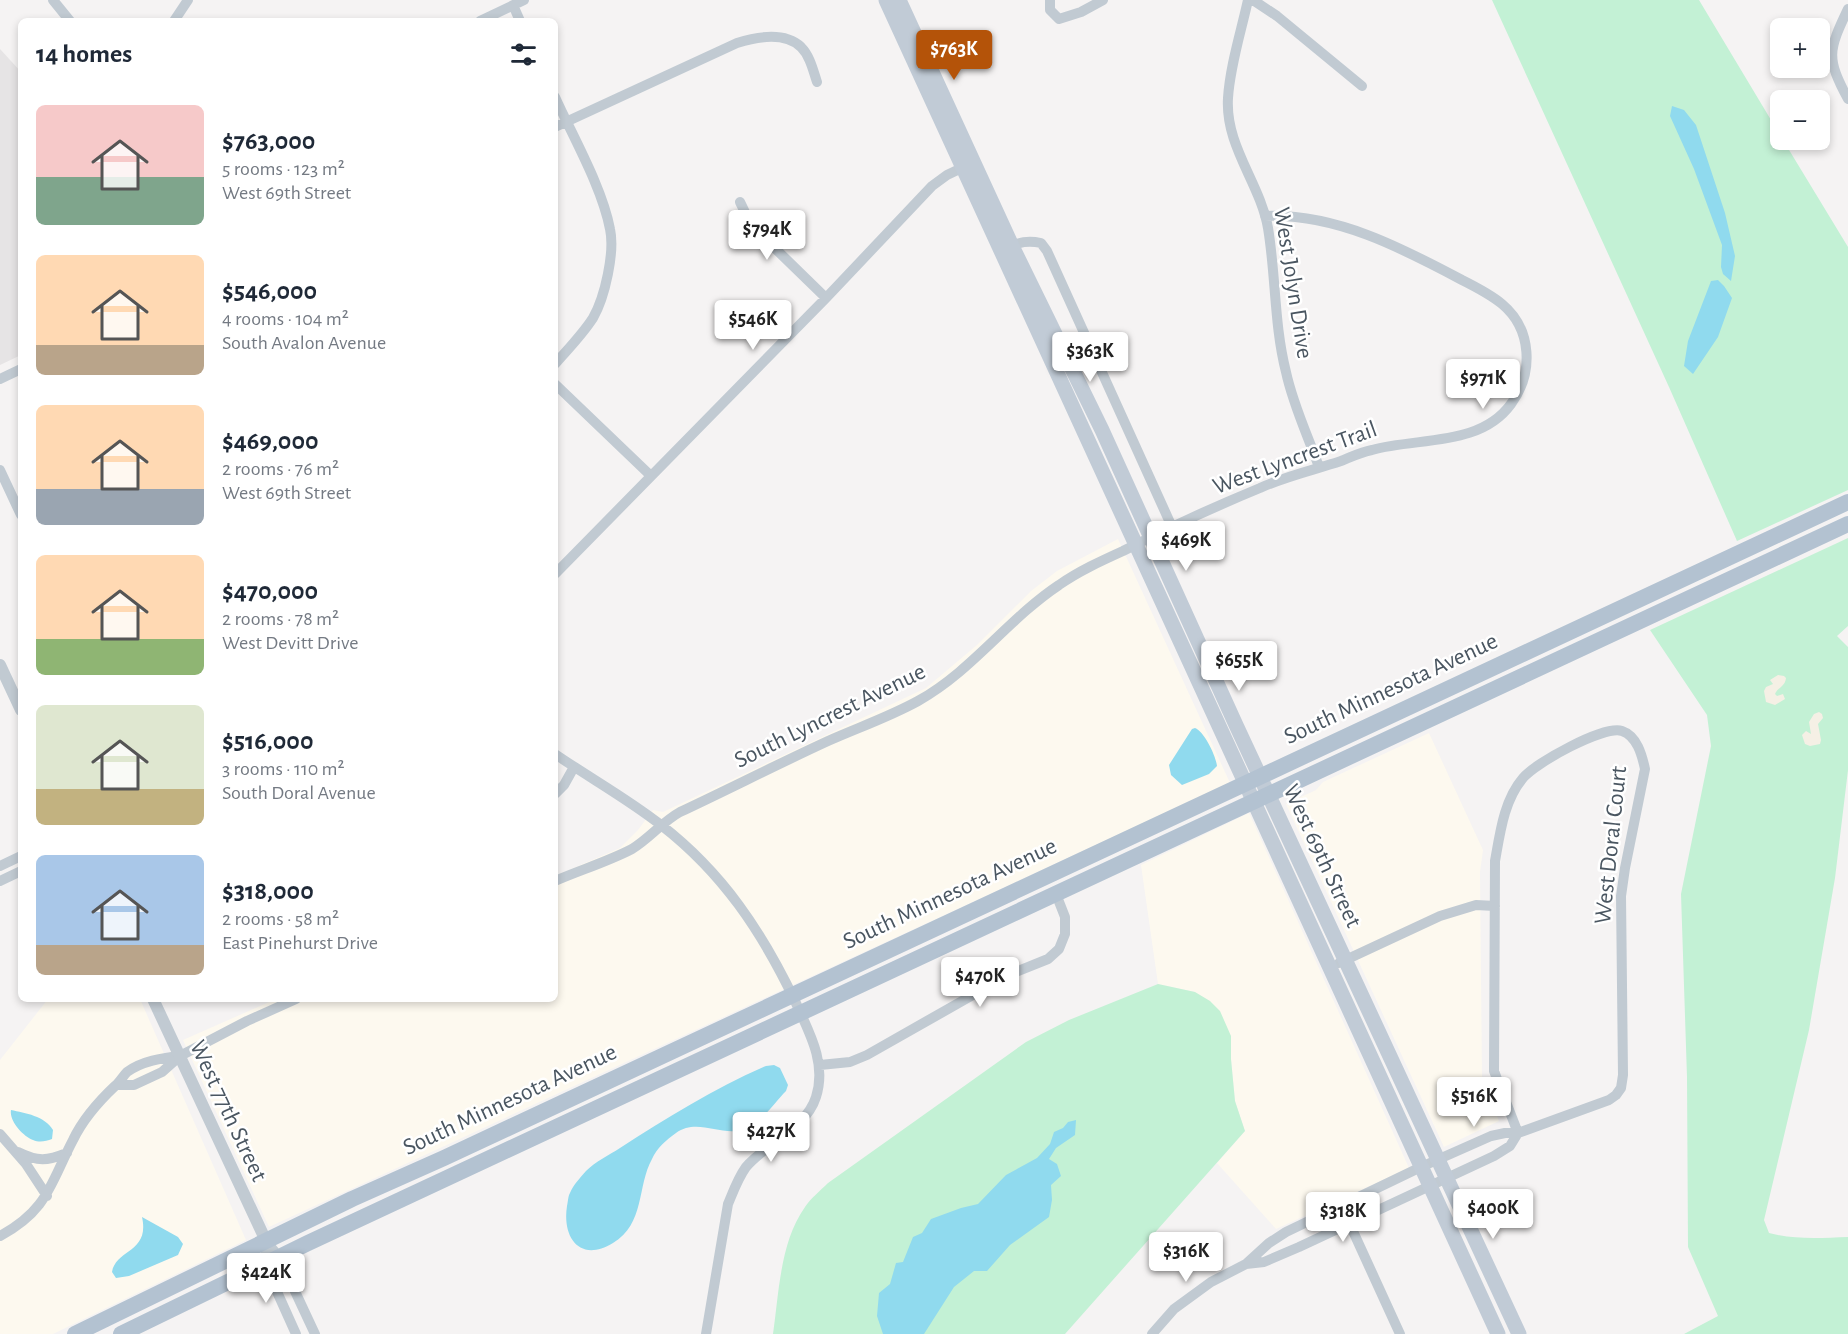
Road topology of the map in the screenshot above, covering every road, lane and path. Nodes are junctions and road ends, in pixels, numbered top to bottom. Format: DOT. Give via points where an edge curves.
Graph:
graph roads {
  1 [pos="53,0"];
  2 [pos="188,0"];
  3 [pos="524,0"];
  4 [pos="886,0"];
  5 [pos="899,0"];
  6 [pos="1050,0"];
  7 [pos="1103,0"];
  8 [pos="1248,0"];
  9 [pos="1253,0"];
  10 [pos="513,5"];
  11 [pos="1848,9"];
  12 [pos="68,18"];
  13 [pos="176,18"];
  14 [pos="486,18"];
  15 [pos="519,18"];
  16 [pos="817,82"];
  17 [pos="1362,86"];
  18 [pos="1848,99"];
  19 [pos="558,104"];
  20 [pos="566,121"];
  21 [pos="558,125"];
  22 [pos="969,165"];
  23 [pos="740,202"];
  24 [pos="1265,216"];
  25 [pos="1007,248"];
  26 [pos="826,298"];
  27 [pos="558,361"];
  28 [pos="18,370"];
  29 [pos="0,379"];
  30 [pos="558,387"];
  31 [pos="1320,467"];
  32 [pos="0,470"];
  33 [pos="651,475"];
  34 [pos="1848,502"];
  35 [pos="18,509"];
  36 [pos="1848,524"];
  37 [pos="1172,527"];
  38 [pos="1152,537"];
  39 [pos="1137,544"];
  40 [pos="558,571"];
  41 [pos="0,665"];
  42 [pos="18,704"];
  43 [pos="558,756"];
  44 [pos="574,767"];
  45 [pos="1253,780"];
  46 [pos="558,791"];
  47 [pos="1270,796"];
  48 [pos="1253,803"];
  49 [pos="661,825"];
  50 [pos="18,857"];
  51 [pos="0,866"];
  52 [pos="18,873"];
  53 [pos="558,880"];
  54 [pos="0,881"];
  55 [pos="1056,894"];
  56 [pos="1495,906"];
  57 [pos="1346,960"];
  58 [pos="1329,968"];
  59 [pos="792,995"];
  60 [pos="154,1002"];
  61 [pos="289,1002"];
  62 [pos="801,1014"];
  63 [pos="180,1056"];
  64 [pos="820,1065"];
  65 [pos="1518,1133"];
  66 [pos="0,1134"];
  67 [pos="15,1151"];
  68 [pos="68,1153"];
  69 [pos="1438,1160"];
  70 [pos="1421,1167"];
  71 [pos="1447,1178"];
  72 [pos="1430,1186"];
  73 [pos="47,1196"];
  74 [pos="1341,1205"];
  75 [pos="1349,1225"];
  76 [pos="0,1236"];
  77 [pos="266,1241"];
  78 [pos="272,1261"];
  79 [pos="1246,1264"];
  80 [pos="75,1334"];
  81 [pos="121,1334"];
  82 [pos="296,1334"];
  83 [pos="315,1334"];
  84 [pos="706,1334"];
  85 [pos="1152,1334"];
  86 [pos="1400,1334"];
  87 [pos="1498,1334"];
  88 [pos="1519,1334"];
  1 -- 12 [label="street"];
  2 -- 13 [label="street"];
  3 -- 10 [label="street"];
  4 -- 22 [label="main road, West 69th Street"];
  5 -- 22 [label="main road, West 69th Street"];
  6 -- 7 [label="street" via="1050,10 1059,19"];
  8 -- 24 [label="street, West Jolyn Drive" via="1228,98 1229,119"];
  9 -- 17 [label="street"];
  10 -- 14 [label="street"];
  10 -- 15 [label="street"];
  11 -- 18 [label="street" via="1831,48 1834,74"];
  16 -- 20 [label="street" via="800,46 760,36"];
  19 -- 20 [label="street"];
  20 -- 21 [label="street"];
  20 -- 27 [label="street" via="603,203 611,231 605,283 594,316"];
  22 -- 25 [label="main road, West 69th Street"];
  22 -- 26 [label="street" via="932,186"];
  23 -- 26 [label="street" via="751,225"];
  24 -- 31 [label="street, West Jolyn Drive" via="1285,371"];
  24 -- 31 [label="street, West Lyncrest Trail" via="1342,226 1398,248 1503,305 1525,338 1528,358 1523,384 1502,415 1485,426 1441,440 1376,448"];
  25 -- 37 [label="street" via="1031,241 1041,243 1047,251"];
  25 -- 38 [label="main road, West 69th Street" via="1102,430"];
  25 -- 39 [label="main road, West 69th Street"];
  26 -- 33 [label="street"];
  28 -- 29 [label="street"];
  30 -- 33 [label="street"];
  31 -- 37 [label="street, West Lyncrest Trail" via="1263,486"];
  32 -- 35 [label="street"];
  33 -- 40 [label="street"];
  34 -- 45 [label="main road, South Minnesota Avenue"];
  36 -- 47 [label="main road, South Minnesota Avenue"];
  37 -- 38 [label="street, West Lyncrest Trail"];
  38 -- 39 [label="street, South Lyncrest Avenue"];
  38 -- 45 [label="main road, West 69th Street"];
  39 -- 45 [label="main road, West 69th Street"];
  39 -- 49 [label="street, South Lyncrest Avenue" via="1057,586 972,662 918,701 743,781"];
  41 -- 42 [label="street"];
  43 -- 44 [label="street"];
  44 -- 46 [label="street"];
  44 -- 49 [label="street"];
  45 -- 47 [label="main road, West 69th Street"];
  45 -- 48 [label="main road, West 69th Street"];
  45 -- 59 [label="main road, South Minnesota Avenue"];
  47 -- 48 [label="main road, South Minnesota Avenue"];
  47 -- 57 [label="main road, West 69th Street"];
  48 -- 55 [label="main road, South Minnesota Avenue"];
  48 -- 58 [label="main road, West 69th Street"];
  49 -- 53 [label="street, South Lyncrest Avenue" via="612,859"];
  49 -- 59 [label="street" via="693,852 732,895 755,926"];
  50 -- 51 [label="street"];
  52 -- 54 [label="street"];
  55 -- 62 [label="main road, South Minnesota Avenue"];
  55 -- 64 [label="street" via="1065,917 1065,934 1059,949 1048,959 1008,975 867,1055 850,1062"];
  56 -- 57 [label="street" via="1476,905 1440,916"];
  56 -- 65 [label="street, West Doral Court" via="1494,1071"];
  56 -- 65 [label="street, West Doral Court" via="1495,861 1501,831 1523,778 1543,761 1603,732 1627,734 1638,748 1645,769 1621,896 1621,1088 1610,1100"];
  57 -- 58 [label="street"];
  57 -- 69 [label="main road, West 69th Street"];
  58 -- 70 [label="main road, West 69th Street"];
  59 -- 62 [label="street"];
  59 -- 77 [label="main road, South Minnesota Avenue"];
  60 -- 63 [label="street, West 77th Street"];
  61 -- 63 [label="street"];
  62 -- 64 [label="street"];
  62 -- 78 [label="main road, South Minnesota Avenue"];
  63 -- 68 [label="street" via="156,1059 128,1072 92,1109"];
  63 -- 77 [label="street, West 77th Street"];
  64 -- 84 [label="street" via="815,1100 794,1128 746,1168 736,1185 728,1204"];
  65 -- 69 [label="street" via="1504,1132"];
  65 -- 71 [label="street" via="1510,1146"];
  66 -- 67 [label="street"];
  67 -- 68 [label="street" via="40,1160"];
  67 -- 73 [label="street"];
  68 -- 73 [label="street"];
  69 -- 70 [label="street"];
  69 -- 71 [label="main road, West 69th Street"];
  70 -- 72 [label="main road, West 69th Street"];
  70 -- 74 [label="street"];
  71 -- 72 [label="street"];
  71 -- 88 [label="main road, West 69th Street"];
  72 -- 75 [label="street"];
  72 -- 87 [label="main road, West 69th Street"];
  73 -- 76 [label="street" via="22,1223"];
  74 -- 75 [label="street"];
  74 -- 79 [label="street" via="1286,1232"];
  75 -- 79 [label="street" via="1264,1262"];
  75 -- 86 [label="street"];
  77 -- 78 [label="street, West 77th Street"];
  77 -- 78 [label="street, West 77th Street"];
  77 -- 80 [label="main road, South Minnesota Avenue"];
  78 -- 81 [label="main road"];
  78 -- 82 [label="street, West 77th Street"];
  78 -- 83 [label="street, West 77th Street"];
  79 -- 85 [label="street" via="1211,1282 1174,1309"];
}
